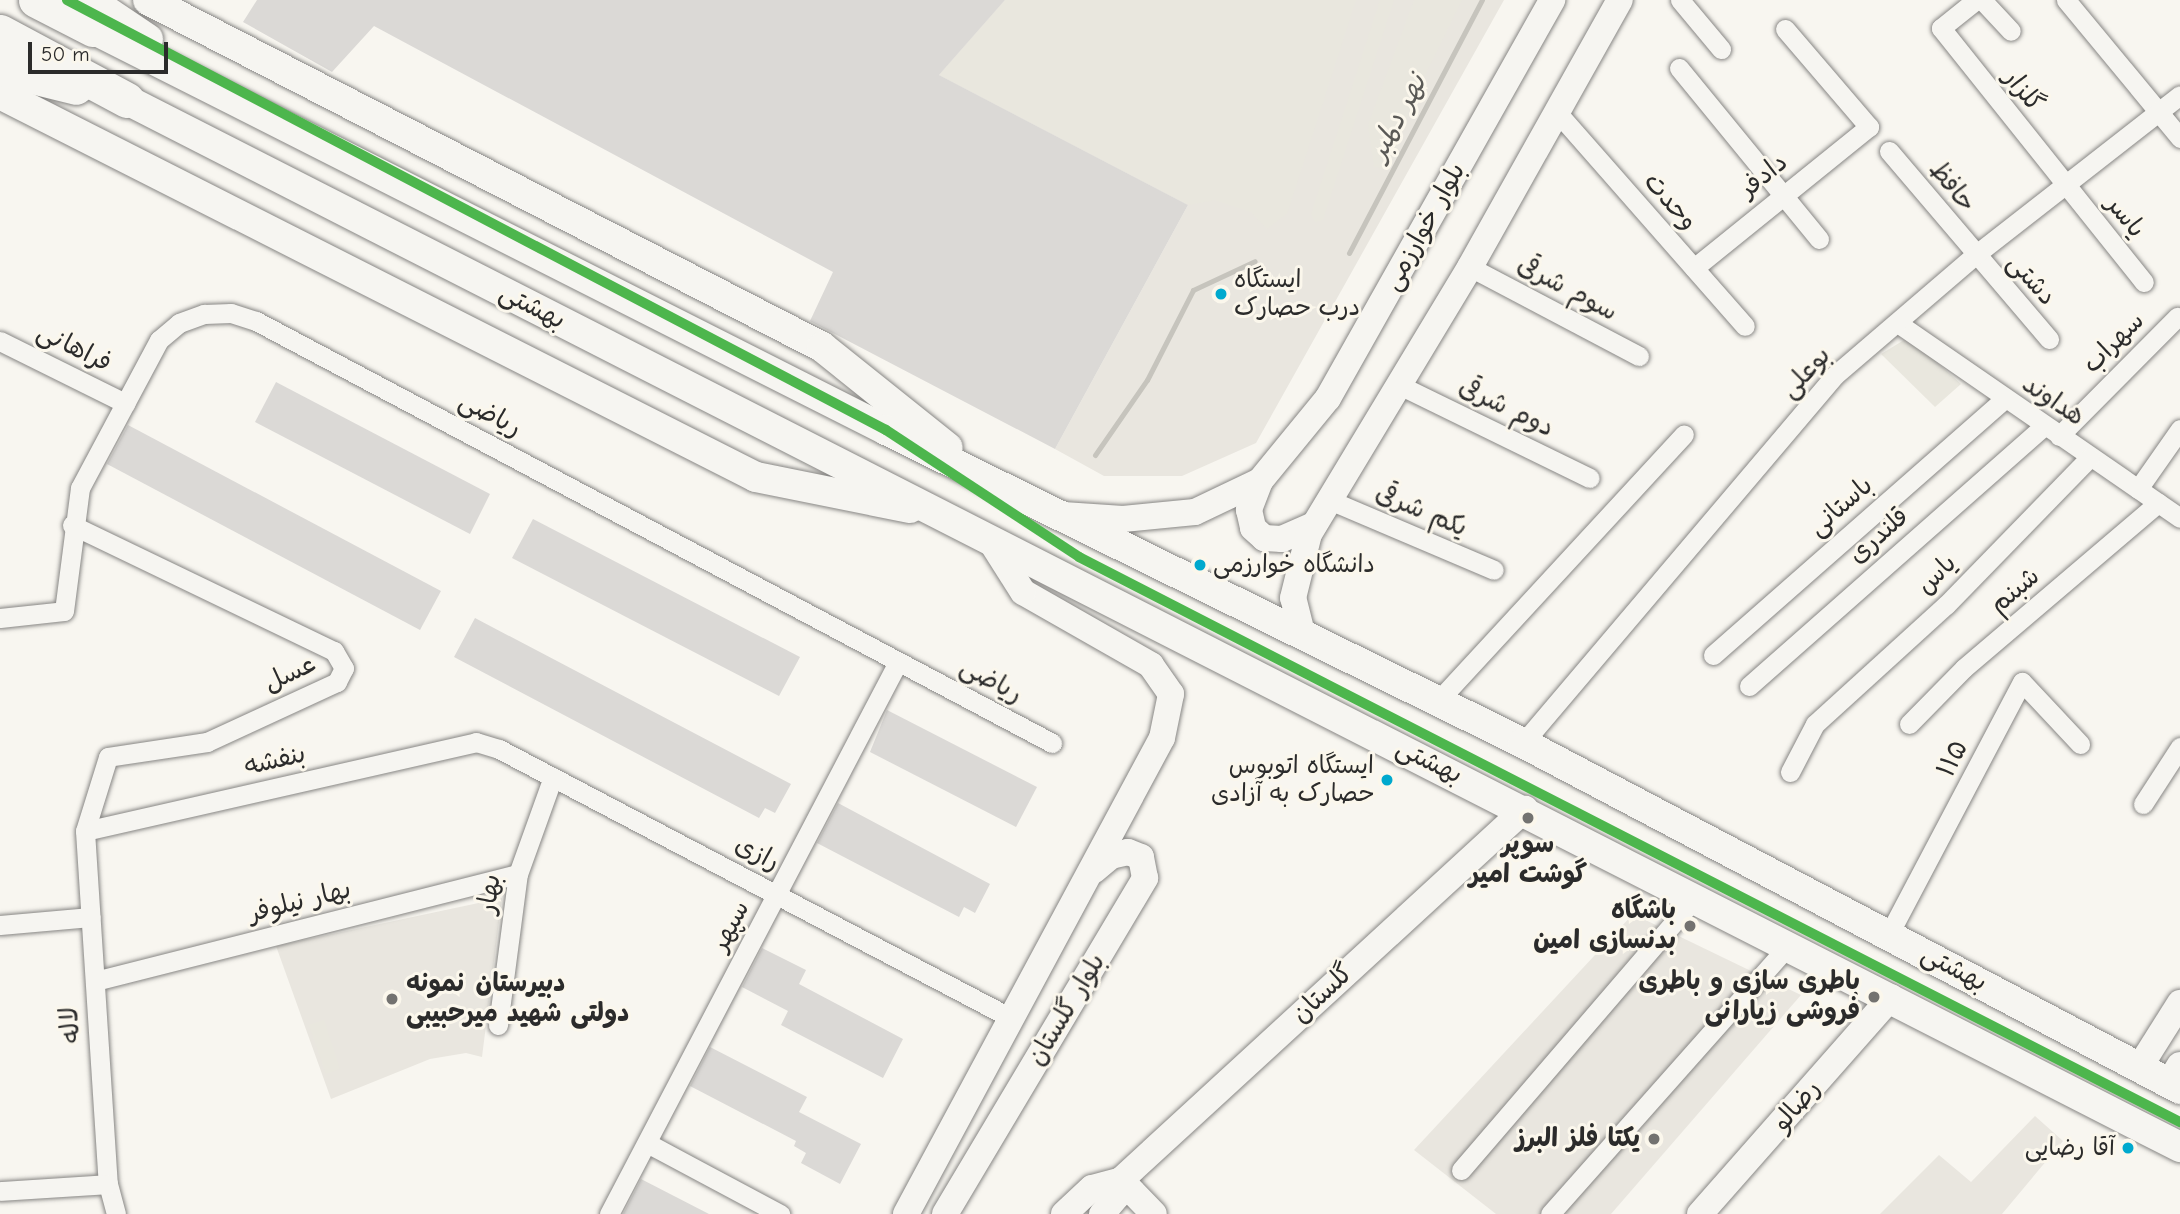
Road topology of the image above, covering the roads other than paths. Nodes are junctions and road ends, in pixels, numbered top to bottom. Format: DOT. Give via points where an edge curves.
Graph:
graph roads {
  1 [pos="36,0"];
  2 [pos="148,0"];
  3 [pos="1552,0"];
  4 [pos="1620,0"];
  5 [pos="1680,0"];
  6 [pos="1982,0"];
  7 [pos="2066,0"];
  8 [pos="1962,4"];
  9 [pos="91,15"];
  10 [pos="1785,29"];
  11 [pos="2011,32"];
  12 [pos="0,33"];
  13 [pos="1721,49"];
  14 [pos="0,68"];
  15 [pos="1679,68"];
  16 [pos="0,94"];
  17 [pos="2180,95"];
  18 [pos="127,100"];
  19 [pos="1556,111"];
  20 [pos="2159,111"];
  21 [pos="2180,138"];
  22 [pos="1889,151"];
  23 [pos="2066,185"];
  24 [pos="1782,194"];
  25 [pos="1819,239"];
  26 [pos="1974,256"];
  27 [pos="1469,267"];
  28 [pos="1694,268"];
  29 [pos="2144,282"];
  30 [pos="2177,317"];
  31 [pos="1899,324"];
  32 [pos="1745,326"];
  33 [pos="2049,339"];
  34 [pos="0,341"];
  35 [pos="1639,356"];
  36 [pos="1399,385"];
  37 [pos="2004,399"];
  38 [pos="125,403"];
  39 [pos="2180,429"];
  40 [pos="2052,431"];
  41 [pos="1684,434"];
  42 [pos="2090,457"];
  43 [pos="977,474"];
  44 [pos="1590,478"];
  45 [pos="1260,481"];
  46 [pos="2138,489"];
  47 [pos="1327,499"];
  48 [pos="2158,503"];
  49 [pos="938,513"];
  50 [pos="1060,515"];
  51 [pos="2180,518"];
  52 [pos="72,525"];
  53 [pos="1314,525"];
  54 [pos="990,541"];
  55 [pos="1494,570"];
  56 [pos="0,618"];
  57 [pos="1302,633"];
  58 [pos="1713,655"];
  59 [pos="898,662"];
  60 [pos="1749,686"];
  61 [pos="1437,702"];
  62 [pos="1909,724"];
  63 [pos="477,742"];
  64 [pos="1052,743"];
  65 [pos="1523,743"];
  66 [pos="2080,744"];
  67 [pos="2180,747"];
  68 [pos="1790,772"];
  69 [pos="553,777"];
  70 [pos="2143,804"];
  71 [pos="1525,809"];
  72 [pos="85,831"];
  73 [pos="518,874"];
  74 [pos="1087,877"];
  75 [pos="778,894"];
  76 [pos="1697,896"];
  77 [pos="91,917"];
  78 [pos="0,925"];
  79 [pos="1889,934"];
  80 [pos="1787,947"];
  81 [pos="95,981"];
  82 [pos="1891,997"];
  83 [pos="2180,1003"];
  84 [pos="1011,1018"];
  85 [pos="498,1025"];
  86 [pos="2139,1068"];
  87 [pos="2176,1079"];
  88 [pos="647,1143"];
  89 [pos="2180,1147"];
  90 [pos="1461,1170"];
  91 [pos="1121,1180"];
  92 [pos="108,1184"];
  93 [pos="0,1191"];
  94 [pos="116,1214"];
  95 [pos="609,1214"];
  96 [pos="780,1214"];
  97 [pos="906,1214"];
  98 [pos="945,1214"];
  99 [pos="1064,1214"];
  100 [pos="1102,1214"];
  101 [pos="1154,1214"];
  102 [pos="1550,1214"];
  103 [pos="1700,1214"];
  1 -- 9 [label="highway"];
  2 -- 43 [label="main road" via="822,348"];
  3 -- 45 [label="street, بلوار خوارزمی" via="1328,398"];
  4 -- 19 [label="street"];
  5 -- 13 [label="street"];
  6 -- 11 [label="street"];
  7 -- 20 [label="street"];
  8 -- 23 [label="street, گلزار" via="1941,28"];
  9 -- 43 [label="main road, بهشتى" via="228,96"];
  10 -- 24 [label="street, دادفر" via="1869,127"];
  12 -- 18 [label="highway"];
  14 -- 18 [label="highway"];
  15 -- 24 [label="street"];
  16 -- 49 [label="main road" via="755,477"];
  17 -- 20 [label="street, بوعلی"];
  18 -- 49 [label="main road, بهشتى"];
  19 -- 27 [label="street"];
  19 -- 28 [label="street, وحدت"];
  20 -- 21 [label="street"];
  20 -- 23 [label="street, بوعلی"];
  22 -- 26 [label="street, حافظ"];
  23 -- 26 [label="street, بوعلی"];
  23 -- 29 [label="street, یاسر"];
  24 -- 25 [label="street"];
  24 -- 28 [label="street, دادفر"];
  26 -- 31 [label="street, بوعلی"];
  26 -- 33 [label="street, دشتی"];
  27 -- 35 [label="street, سوم شرقی"];
  27 -- 36 [label="street"];
  28 -- 32 [label="street, وحدت"];
  30 -- 40 [label="street, سهراب"];
  31 -- 37 [label="street, هداوند"];
  31 -- 65 [label="street, بوعلی" via="1835,376"];
  34 -- 38 [label="street, فراهانی"];
  36 -- 44 [label="street, دوم شرقی"];
  36 -- 47 [label="street"];
  37 -- 40 [label="street, هداوند"];
  37 -- 58 [label="street, باستانی"];
  38 -- 52 [label="street, ریاضی" via="80,488"];
  38 -- 59 [label="street, ریاضی" via="159,340 179,323 204,314 231,313 257,321"];
  39 -- 46 [label="street"];
  40 -- 42 [label="street, هداوند"];
  40 -- 60 [label="street, قلندری"];
  41 -- 61 [label="street"];
  42 -- 46 [label="street, هداوند"];
  42 -- 68 [label="street, یاس" via="1946,605 1815,724"];
  43 -- 50 [label="main road, بهشتی"];
  45 -- 50 [label="street, بلوار خوارزمی" via="1195,512 1123,519"];
  45 -- 53 [label="street" via="1249,510 1253,528 1264,538 1282,539"];
  46 -- 48 [label="street, هداوند"];
  47 -- 53 [label="street"];
  47 -- 55 [label="street, یکم شرقی"];
  48 -- 51 [label="street, هداوند"];
  48 -- 62 [label="street, شبنم" via="1964,668"];
  49 -- 54 [label="main road, بهشتی"];
  50 -- 57 [label="main road, بهشتی"];
  52 -- 56 [label="street, ریاضی" via="64,611"];
  52 -- 72 [label="street, عسل" via="334,651 344,668 337,682 206,742 108,757"];
  53 -- 57 [label="street" via="1299,560 1293,598"];
  54 -- 71 [label="main road, بهشتی" via="1187,644"];
  54 -- 74 [label="street, بلوار گلستان" via="1023,592 1151,665 1171,694 1162,738"];
  57 -- 61 [label="main road, بهشتی"];
  59 -- 64 [label="street, ریاضی"];
  59 -- 75 [label="street, سپهر"];
  61 -- 65 [label="main road, بهشتی"];
  63 -- 69 [label="street, رازی"];
  63 -- 72 [label="street, بنفشه"];
  65 -- 79 [label="main road, بهشتی"];
  66 -- 79 [label="street, ۱۱۵" via="2022,682"];
  67 -- 70 [label="street"];
  69 -- 73 [label="street, بهار"];
  69 -- 75 [label="street, رازی"];
  71 -- 76 [label="main road, بهشتی"];
  71 -- 91 [label="street, گلستان"];
  72 -- 77 [label="street, لاله"];
  73 -- 81 [label="street, بهار نیلوفر"];
  73 -- 85 [label="street, بهار"];
  74 -- 84 [label="street, بلوار گلستان"];
  74 -- 98 [label="street, بلوار گلستان" via="1111,856 1128,852 1141,857 1145,878"];
  75 -- 84 [label="street, رازی"];
  75 -- 88 [label="street, سپهر"];
  76 -- 80 [label="main road, بهشتی"];
  76 -- 90 [label="street"];
  77 -- 78 [label="street"];
  77 -- 81 [label="street, لاله"];
  79 -- 86 [label="main road, بهشتی"];
  80 -- 82 [label="main road, بهشتی"];
  80 -- 102 [label="street"];
  81 -- 92 [label="street, لاله"];
  82 -- 89 [label="main road, بهشتی"];
  82 -- 103 [label="street, رضالو"];
  83 -- 86 [label="street"];
  84 -- 97 [label="street, بلوار گلستان"];
  86 -- 87 [label="main road, بهشتی"];
  88 -- 95 [label="street, سپهر"];
  88 -- 96 [label="street"];
  91 -- 99 [label="street, گلستان" via="1092,1188"];
  91 -- 100 [label="street, گلستان" via="1117,1195"];
  91 -- 101 [label="street"];
  92 -- 93 [label="street"];
  92 -- 94 [label="street, لاله"];
}
